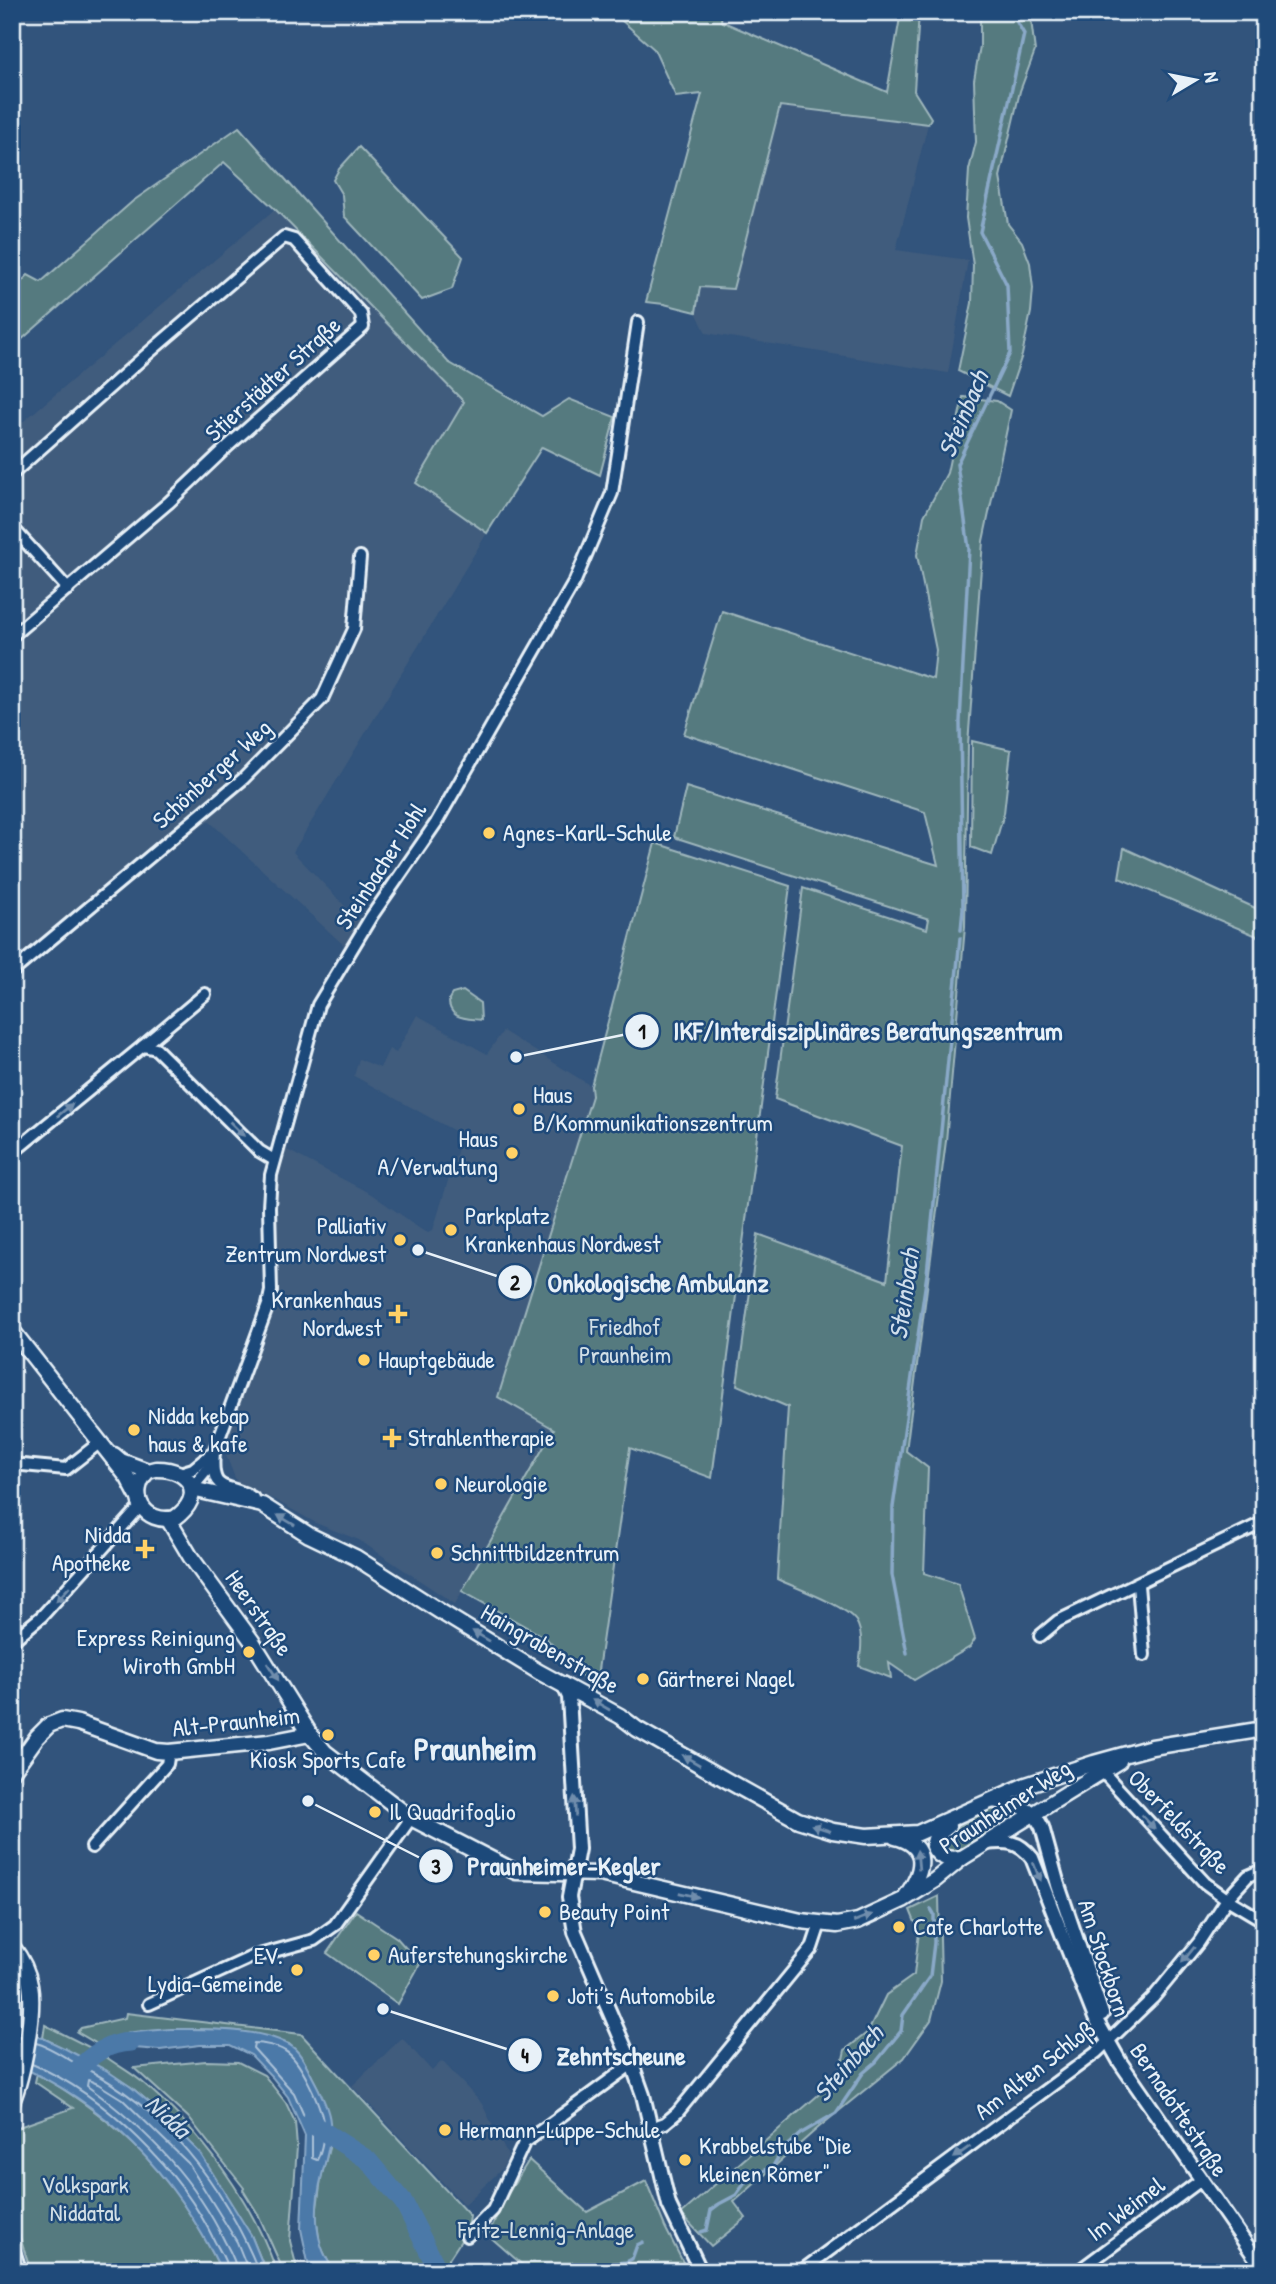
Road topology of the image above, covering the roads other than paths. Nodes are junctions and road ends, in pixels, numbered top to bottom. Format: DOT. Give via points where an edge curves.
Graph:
graph roads {
  1 [pos="638,323"];
  2 [pos="12,474"];
  3 [pos="12,527"];
  4 [pos="360,557"];
  5 [pos="68,589"];
  6 [pos="12,636"];
  7 [pos="12,972"];
  8 [pos="205,994"];
  9 [pos="143,1046"];
  10 [pos="12,1153"];
  11 [pos="274,1160"];
  12 [pos="12,1329"];
  13 [pos="99,1443"];
  14 [pos="214,1457"];
  15 [pos="12,1464"];
  16 [pos="148,1471"];
  17 [pos="180,1473"];
  18 [pos="192,1489"];
  19 [pos="139,1501"];
  20 [pos="262,1506"];
  21 [pos="168,1520"];
  22 [pos="1264,1522"];
  23 [pos="1138,1585"];
  24 [pos="1040,1636"];
  25 [pos="12,1641"];
  26 [pos="1144,1655"];
  27 [pos="563,1684"];
  28 [pos="1264,1729"];
  29 [pos="310,1734"];
  30 [pos="169,1752"];
  31 [pos="1132,1753"];
  32 [pos="1102,1771"];
  33 [pos="12,1772"];
  34 [pos="989,1801"];
  35 [pos="1034,1813"];
  36 [pos="960,1816"];
  37 [pos="411,1818"];
  38 [pos="888,1836"];
  39 [pos="985,1843"];
  40 [pos="92,1847"];
  41 [pos="962,1857"];
  42 [pos="1264,1869"];
  43 [pos="574,1874"];
  44 [pos="1227,1899"];
  45 [pos="903,1900"];
  46 [pos="1264,1921"];
  47 [pos="820,1924"];
  48 [pos="12,1946"];
  49 [pos="149,2004"];
  50 [pos="1109,2042"];
  51 [pos="632,2064"];
  52 [pos="12,2102"];
  53 [pos="651,2128"];
  54 [pos="1201,2180"];
  55 [pos="467,2236"];
  56 [pos="12,2245"];
  57 [pos="1264,2270"];
  58 [pos="21,2272"];
  59 [pos="701,2272"];
  60 [pos="800,2272"];
  61 [pos="1077,2272"];
  1 -- 11 [label="street, Steinbacher Hohl" via="606,512 575,581 442,813 317,1005"];
  2 -- 5 [label="street, Stierstädter Straße" via="284,237 294,240 361,314 363,327"];
  3 -- 5 [label="street"];
  4 -- 7 [label="street, Schönberger Weg" via="354,629 322,699 243,779"];
  5 -- 6 [label="street, Stierstädter Straße"];
  8 -- 9 [label="street"];
  10 -- 9 [label="street, one-way"];
  9 -- 11 [label="street, one-way" via="156,1049 258,1151"];
  11 -- 14 [label="street, Steinbacher Hohl" via="269,1207 271,1291"];
  12 -- 13 [label="main road"];
  13 -- 15 [label="street" via="66,1469"];
  13 -- 16 [label="main road" via="121,1461"];
  13 -- 19 [label="main road" via="128,1478"];
  14 -- 17 [label="street"];
  14 -- 18 [label="street, Steinbacher Hohl"];
  14 -- 20 [label="street" via="219,1485 250,1496"];
  16 -- 17 [label="main road"];
  16 -- 19 [label="main road" via="142,1477"];
  17 -- 18 [label="main road"];
  18 -- 20 [label="main road, Haingrabenstraße"];
  18 -- 21 [label="main road" via="187,1508"];
  19 -- 21 [label="main road" via="148,1514"];
  19 -- 25 [label="street, one-way" via="42,1616"];
  27 -- 20 [label="main road, Haingrabenstraße, one-way"];
  21 -- 29 [label="main road, Heerstraße, one-way"];
  22 -- 23 [label="street"];
  23 -- 24 [label="street" via="1058,1621"];
  23 -- 26 [label="street"];
  38 -- 27 [label="main road, Haingrabenstraße, one-way" via="844,1834 798,1819"];
  43 -- 27 [label="street, one-way" via="578,1849 569,1698"];
  28 -- 31 [label="main road, Praunheimer Weg"];
  29 -- 30 [label="main road, Alt-Praunheim"];
  29 -- 37 [label="main road, Alt-Praunheim" via="324,1752"];
  30 -- 33 [label="main road, Alt-Praunheim" via="62,1720 37,1737"];
  30 -- 40 [label="street" via="167,1764"];
  31 -- 32 [label="main road, Praunheimer Weg"];
  31 -- 34 [label="main road, Praunheimer Weg" via="1069,1770"];
  32 -- 35 [label="main road, Praunheimer Weg"];
  32 -- 44 [label="street, Oberfeldstraße, one-way" via="1205,1883"];
  34 -- 35 [label="street" via="1015,1804"];
  34 -- 36 [label="main road, Praunheimer Weg"];
  35 -- 39 [label="main road, Praunheimer Weg"];
  35 -- 50 [label="street, Am Stockborn"];
  36 -- 38 [label="main road, Praunheimer Weg" via="918,1833"];
  36 -- 41 [label="main road" via="936,1836 933,1846 945,1859"];
  37 -- 43 [label="main road, Alt-Praunheim" via="516,1872"];
  37 -- 49 [label="street" via="335,1925 314,1940 252,1956"];
  45 -- 38 [label="main road, one-way" via="921,1860 908,1840"];
  39 -- 41 [label="main road, Praunheimer Weg"];
  39 -- 50 [label="street, Am Stockborn, one-way" via="1017,1843 1032,1858 1095,2018"];
  41 -- 45 [label="main road, Praunheimer Weg"];
  42 -- 44 [label="street, Am Alten Schloß" via="1248,1877"];
  43 -- 47 [label="main road, Alt-Praunheim, one-way" via="600,1874"];
  43 -- 51 [label="street" via="569,1897 575,1932"];
  44 -- 46 [label="street, Oberfeldstraße"];
  44 -- 50 [label="street, Am Alten Schloß, one-way" via="1153,1998"];
  47 -- 45 [label="main road, Alt-Praunheim, one-way" via="858,1921"];
  47 -- 53 [label="street" via="811,1948 677,2113"];
  48 -- 52 [label="main road" via="23,1962 32,1999 20,2081"];
  50 -- 54 [label="street, Bernadottestraße"];
  50 -- 60 [label="street, Am Alten Schloß, one-way"];
  51 -- 53 [label="street"];
  51 -- 55 [label="street" via="524,2143 493,2210"];
  53 -- 59 [label="street" via="670,2208"];
  54 -- 57 [label="street, Bernadottestraße"];
  54 -- 61 [label="street, Im Weimel"];
  56 -- 58 [label="street"];
}
